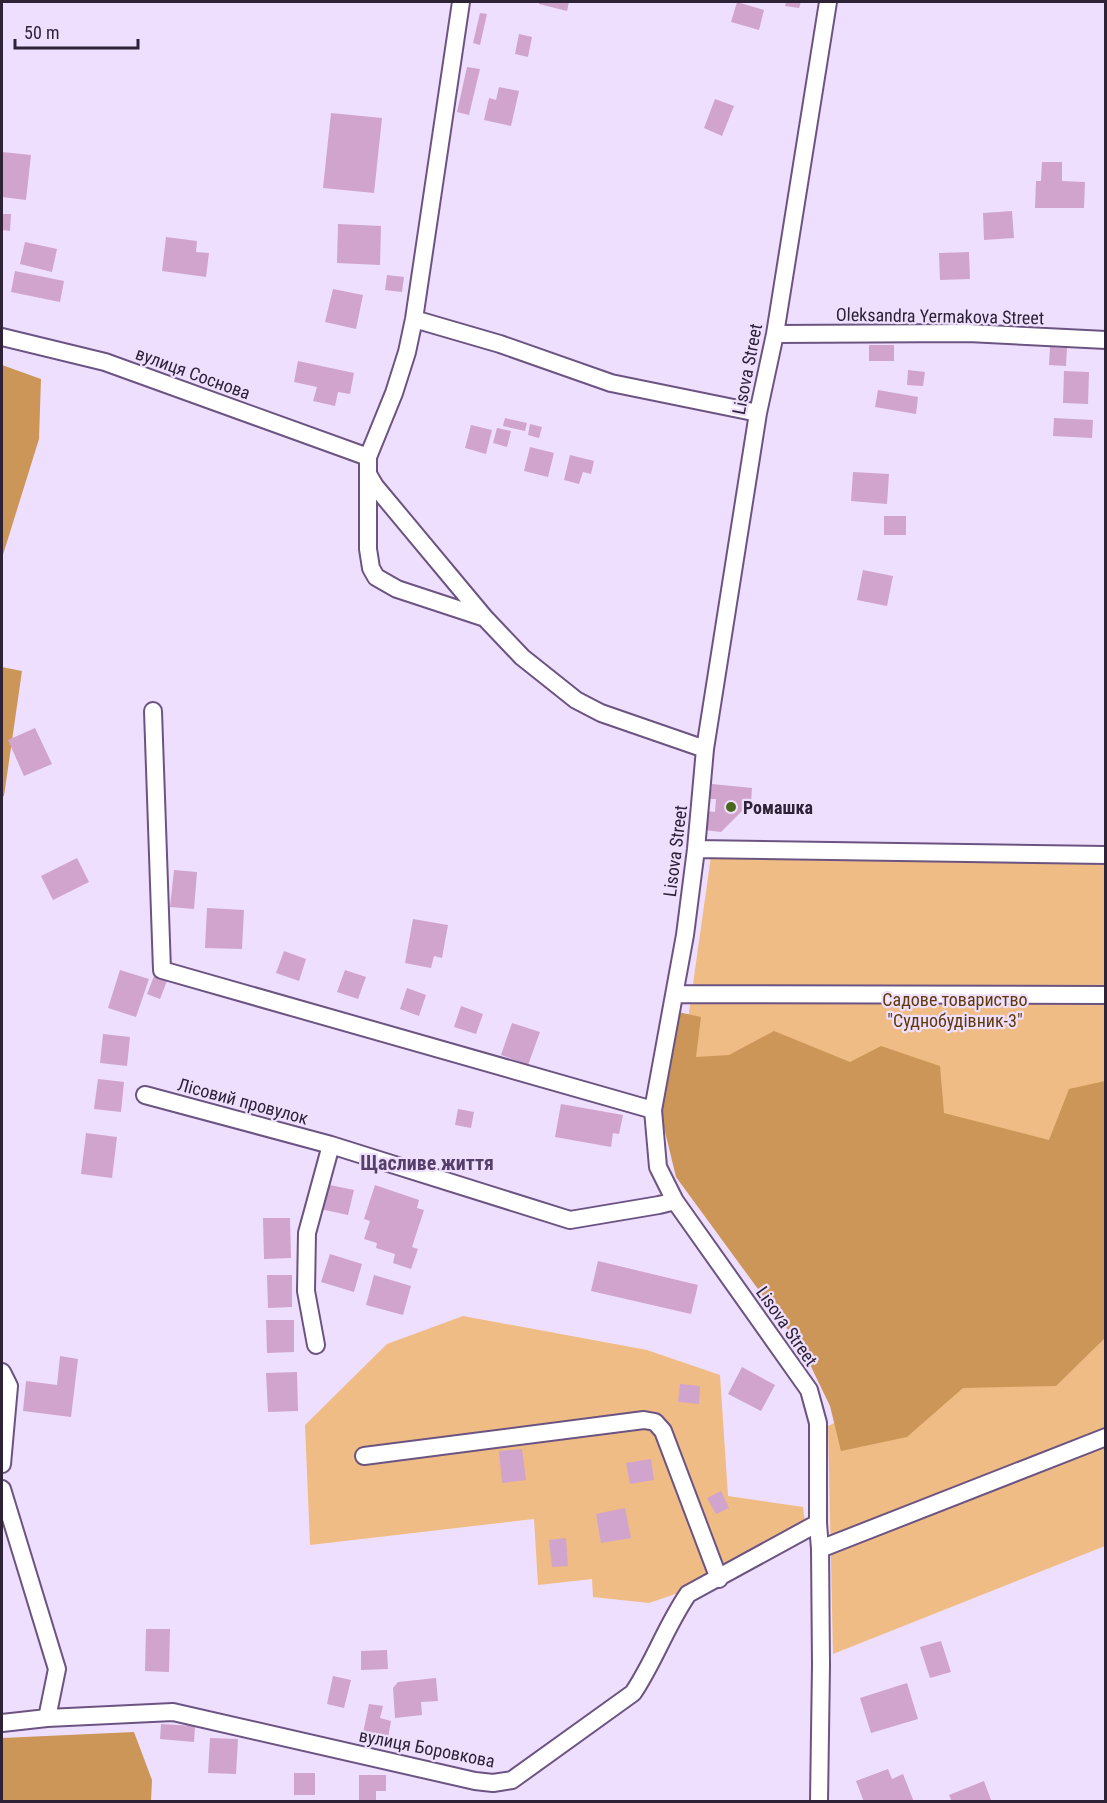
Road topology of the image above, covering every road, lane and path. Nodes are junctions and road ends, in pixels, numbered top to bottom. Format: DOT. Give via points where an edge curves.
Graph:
graph roads {
  1 [pos="461,2"];
  2 [pos="828,2"];
  3 [pos="414,319"];
  4 [pos="775,334"];
  5 [pos="2,336"];
  6 [pos="1106,340"];
  7 [pos="758,413"];
  8 [pos="368,465"];
  9 [pos="485,618"];
  10 [pos="153,711"];
  11 [pos="705,749"];
  12 [pos="696,849"];
  13 [pos="1106,855"];
  14 [pos="145,966"];
  15 [pos="162,970"];
  16 [pos="675,994"];
  17 [pos="1106,995"];
  18 [pos="145,1095"];
  19 [pos="652,1110"];
  20 [pos="330,1145"];
  21 [pos="675,1201"];
  22 [pos="316,1345"];
  23 [pos="2,1372"];
  24 [pos="1106,1437"];
  25 [pos="364,1456"];
  26 [pos="2,1464"];
  27 [pos="2,1489"];
  28 [pos="818,1524"];
  29 [pos="820,1549"];
  30 [pos="719,1579"];
  31 [pos="47,1718"];
  32 [pos="2,1723"];
  33 [pos="819,1802"];
  1 -- 3 [label="street"];
  2 -- 4 [label="street, Lisova Street"];
  3 -- 7 [label="street" via="610,383"];
  3 -- 8 [label="street" via="407,352"];
  4 -- 6 [label="street, Oleksandra Yermakova Street" via="968,333"];
  4 -- 7 [label="street, Lisova Street"];
  5 -- 8 [label="street, вулиця Соснова" via="105,362"];
  7 -- 11 [label="street, Lisova Street"];
  8 -- 9 [label="street" via="375,486"];
  8 -- 9 [label="street" via="368,549 376,577 397,589"];
  9 -- 11 [label="street" via="522,657 576,700 601,713"];
  10 -- 15 [label="street"];
  11 -- 12 [label="street, Lisova Street"];
  12 -- 13 [label="street"];
  12 -- 16 [label="street, Lisova Street"];
  14 -- 15 [label="street"];
  15 -- 19 [label="street"];
  16 -- 17 [label="street"];
  16 -- 19 [label="street, Lisova Street"];
  18 -- 20 [label="street, Лісовий провулок"];
  19 -- 21 [label="street, Lisova Street" via="658,1167"];
  20 -- 21 [label="street, Лісовий провулок" via="570,1220"];
  20 -- 22 [label="street" via="307,1233 306,1291"];
  21 -- 28 [label="street, Lisova Street" via="808,1389 818,1423"];
  23 -- 26 [label="street" via="9,1386"];
  24 -- 29 [label="street"];
  25 -- 30 [label="street" via="644,1420 656,1422 663,1431"];
  27 -- 31 [label="street" via="57,1669"];
  28 -- 29 [label="street, Lisova Street"];
  28 -- 30 [label="street, вулиця Боровкова"];
  29 -- 33 [label="street, Lisova Street"];
  30 -- 31 [label="street, вулиця Боровкова" via="688,1594 633,1693 512,1780 474,1781 173,1712"];
  31 -- 32 [label="street, вулиця Боровкова"];
}
